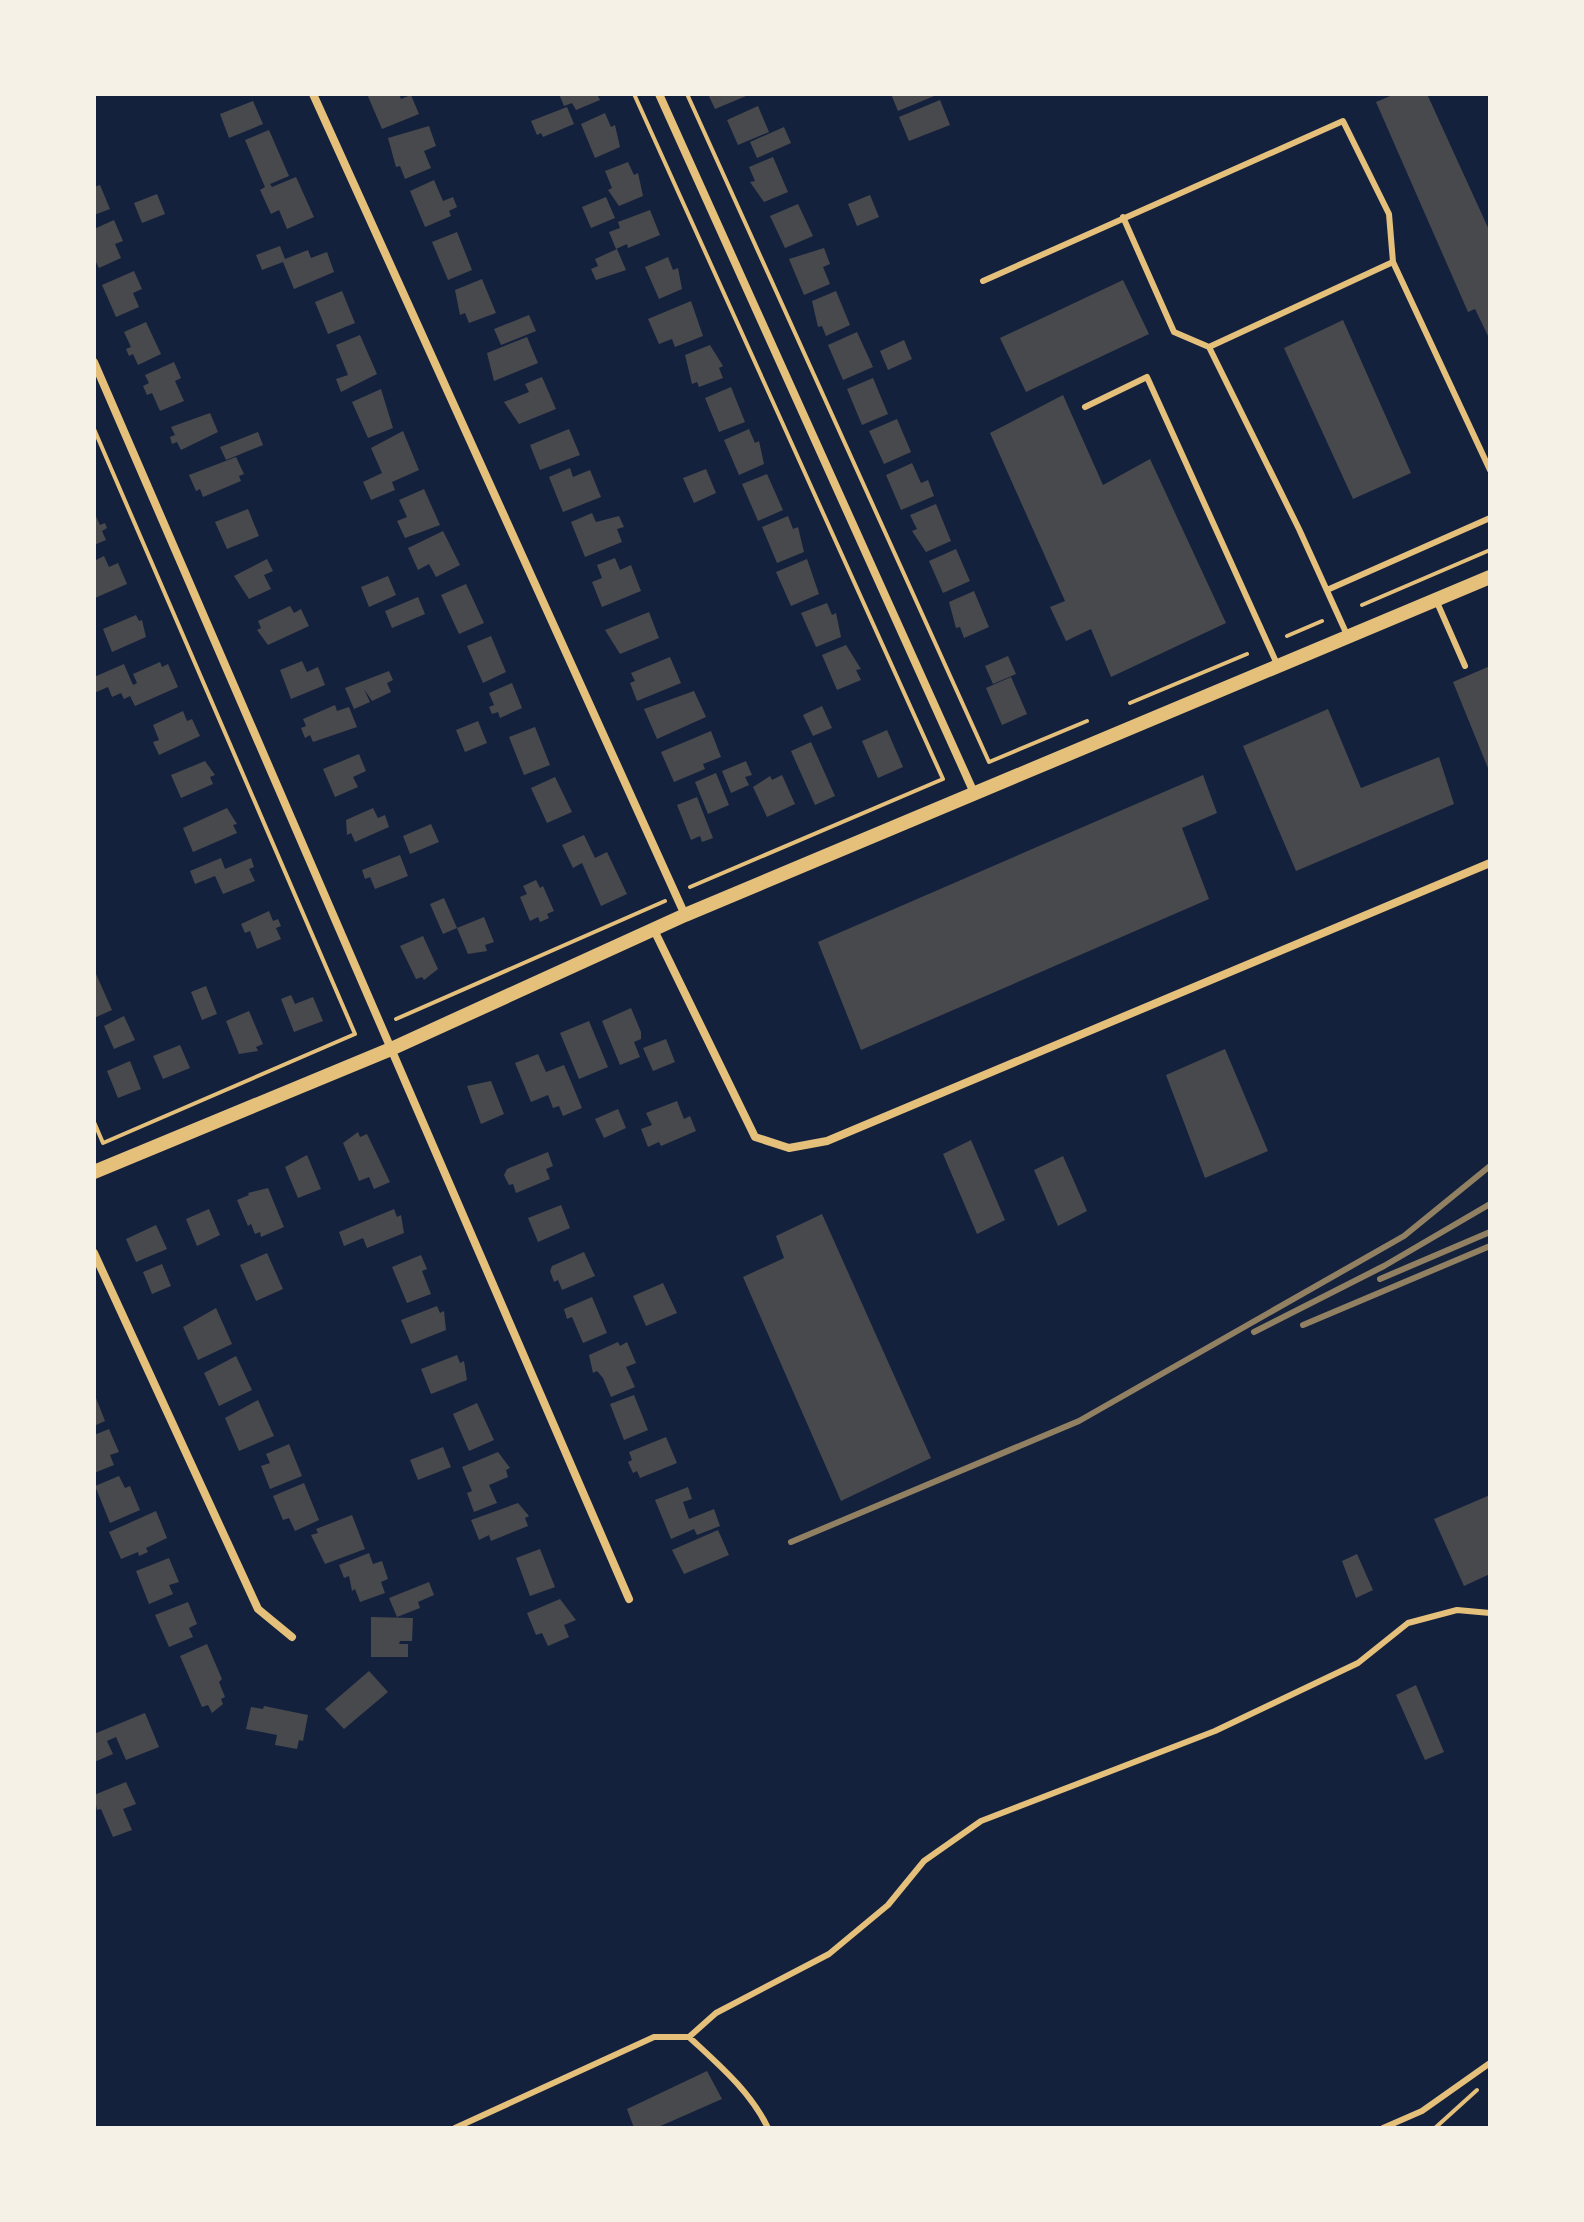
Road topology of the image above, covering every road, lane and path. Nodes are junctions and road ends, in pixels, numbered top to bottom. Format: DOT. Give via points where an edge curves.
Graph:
graph roads {
  1 [pos="313,94"];
  2 [pos="634,94"];
  3 [pos="659,94"];
  4 [pos="687,94"];
  5 [pos="1123,217"];
  6 [pos="1393,262"];
  7 [pos="983,281"];
  8 [pos="1209,347"];
  9 [pos="94,362"];
  10 [pos="1085,407"];
  11 [pos="94,429"];
  12 [pos="1490,470"];
  13 [pos="1490,518"];
  14 [pos="1490,550"];
  15 [pos="1490,577"];
  16 [pos="1327,590"];
  17 [pos="1436,600"];
  18 [pos="1362,605"];
  19 [pos="1322,621"];
  20 [pos="1287,636"];
  21 [pos="1348,637"];
  22 [pos="1247,654"];
  23 [pos="1465,666"];
  24 [pos="1278,667"];
  25 [pos="1130,703"];
  26 [pos="1087,721"];
  27 [pos="975,795"];
  28 [pos="1490,863"];
  29 [pos="690,887"];
  30 [pos="665,901"];
  31 [pos="685,915"];
  32 [pos="654,930"];
  33 [pos="396,1019"];
  34 [pos="391,1049"];
  35 [pos="94,1122"];
  36 [pos="94,1172"];
  37 [pos="94,1253"];
  38 [pos="629,1599"];
  39 [pos="1490,1613"];
  40 [pos="292,1637"];
  41 [pos="689,2037"];
  42 [pos="1490,2063"];
  43 [pos="1482,2085"];
  44 [pos="455,2128"];
  45 [pos="768,2128"];
  46 [pos="1383,2128"];
  47 [pos="1435,2128"];
  1 -- 31 [label="street"];
  2 -- 29 [label="path" via="943,779"];
  3 -- 27 [label="street"];
  4 -- 26 [label="path" via="989,762"];
  5 -- 6 [label="lane" via="1343,121 1389,214"];
  5 -- 7 [label="lane"];
  5 -- 8 [label="lane" via="1174,332"];
  6 -- 8 [label="lane"];
  6 -- 12 [label="lane"];
  8 -- 16 [label="lane"];
  9 -- 34 [label="street"];
  10 -- 24 [label="lane" via="1147,377"];
  11 -- 35 [label="path" via="355,1034 103,1143"];
  13 -- 16 [label="lane"];
  14 -- 18 [label="path"];
  15 -- 17 [label="street"];
  16 -- 21 [label="lane"];
  17 -- 21 [label="street"];
  17 -- 23 [label="lane"];
  19 -- 20 [label="path"];
  21 -- 24 [label="street"];
  22 -- 25 [label="path"];
  24 -- 27 [label="street"];
  27 -- 31 [label="street"];
  28 -- 32 [label="street" via="827,1141 789,1148 755,1137"];
  30 -- 33 [label="path"];
  31 -- 32 [label="street"];
  32 -- 34 [label="street"];
  34 -- 36 [label="street"];
  34 -- 38 [label="street"];
  37 -- 40 [label="street" via="258,1609"];
  39 -- 41 [label="lane" via="1457,1610 1408,1623 1358,1663 1215,1731 981,1821 924,1861 888,1905 829,1954 716,2013"];
  41 -- 44 [label="lane" via="654,2037"];
  41 -- 45 [label="lane" via="732,2076"];
  42 -- 46 [label="lane" via="1422,2111"];
  43 -- 47 [label="path"];
}
